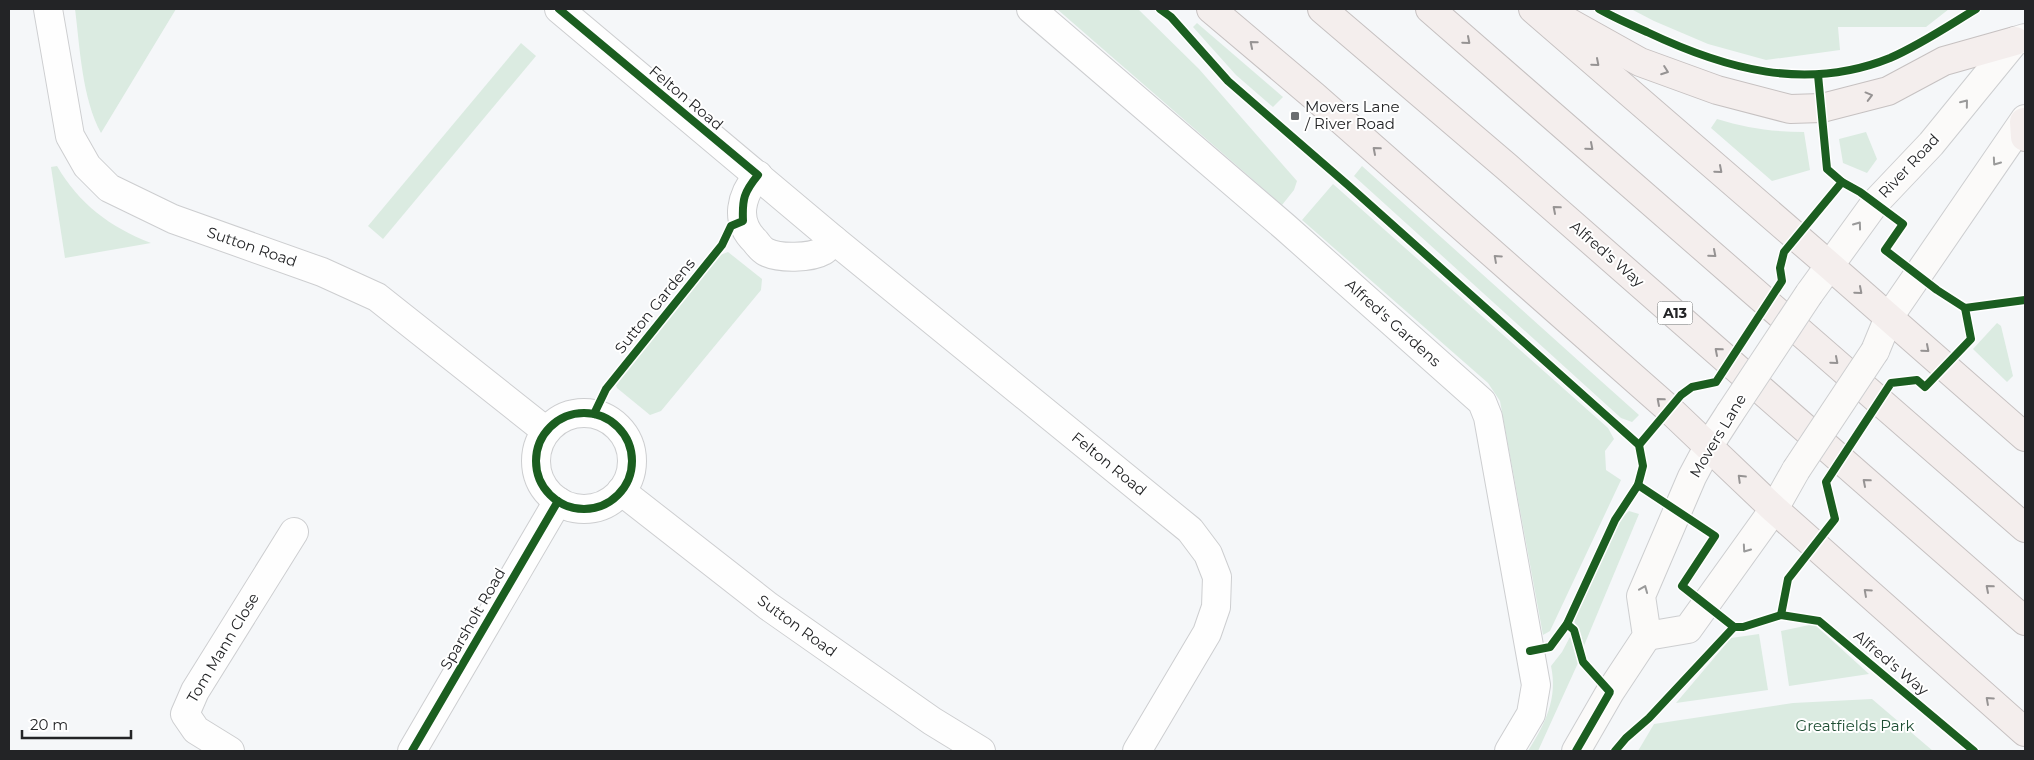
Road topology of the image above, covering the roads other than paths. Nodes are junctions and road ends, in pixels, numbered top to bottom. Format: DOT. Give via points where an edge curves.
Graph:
graph roads {
  1 [pos="48,9"];
  2 [pos="559,9"];
  3 [pos="1031,9"];
  4 [pos="1211,9"];
  5 [pos="1322,9"];
  6 [pos="1430,9"];
  7 [pos="1533,9"];
  8 [pos="1544,9"];
  9 [pos="2020,39"];
  10 [pos="2025,126"];
  11 [pos="758,175"];
  12 [pos="834,240"];
  13 [pos="1829,265"];
  14 [pos="1889,317"];
  15 [pos="1770,353"];
  16 [pos="546,430"];
  17 [pos="2025,438"];
  18 [pos="1708,447"];
  19 [pos="621,491"];
  20 [pos="558,501"];
  21 [pos="1774,509"];
  22 [pos="2025,528"];
  23 [pos="294,532"];
  24 [pos="2025,620"];
  25 [pos="1647,636"];
  26 [pos="2025,732"];
  27 [pos="230,751"];
  28 [pos="412,751"];
  29 [pos="981,751"];
  30 [pos="1137,751"];
  31 [pos="1509,751"];
  32 [pos="1576,751"];
  1 -- 16 [label="street, Sutton Road" via="70,136 87,166 109,188 173,219 322,272 377,297"];
  2 -- 11 [label="street, Felton Road"];
  3 -- 31 [label="street, Alfred's Gardens" via="1482,402 1488,417 1536,686 1531,714"];
  18 -- 4 [label="highway, one-way" via="1428,196"];
  24 -- 5 [label="highway, Alfred's Way / A13, one-way"];
  6 -- 22 [label="highway, one-way"];
  7 -- 13 [label="highway, one-way"];
  8 -- 9 [label="highway, one-way" via="1640,62 1717,90 1790,109 1822,108 1888,91 1944,61"];
  13 -- 9 [label="street, River Road, one-way" via="1874,203 1931,144"];
  10 -- 14 [label="street, one-way"];
  11 -- 12 [label="street, Felton Road"];
  11 -- 12 [label="street" via="747,189 742,203 743,221 752,238 766,252 806,256 824,251"];
  12 -- 30 [label="street, Felton Road" via="1190,530 1208,554 1217,577 1216,607 1208,633"];
  13 -- 14 [label="highway, one-way"];
  13 -- 15 [label="street, River Road, bridge"];
  14 -- 17 [label="highway, one-way"];
  14 -- 21 [label="street, bridge" via="1874,351"];
  15 -- 18 [label="street, Movers Lane, bridge"];
  16 -- 19 [label="street" via="560,419 577,413 608,418 627,439 632,456 630,475"];
  16 -- 20 [label="street" via="537,452 538,474 549,494"];
  21 -- 18 [label="highway, one-way"];
  25 -- 18 [label="street, Movers Lane, one-way" via="1641,596"];
  19 -- 20 [label="street" via="611,500 585,509"];
  19 -- 29 [label="street, Sutton Road" via="768,606 932,721"];
  20 -- 28 [label="street, Sparsholt Road"];
  21 -- 25 [label="street, one-way" via="1688,629"];
  26 -- 21 [label="highway, one-way"];
  23 -- 27 [label="street, Tom Mann Close" via="195,692 185,714 196,730"];
  25 -- 32 [label="street"];
}
